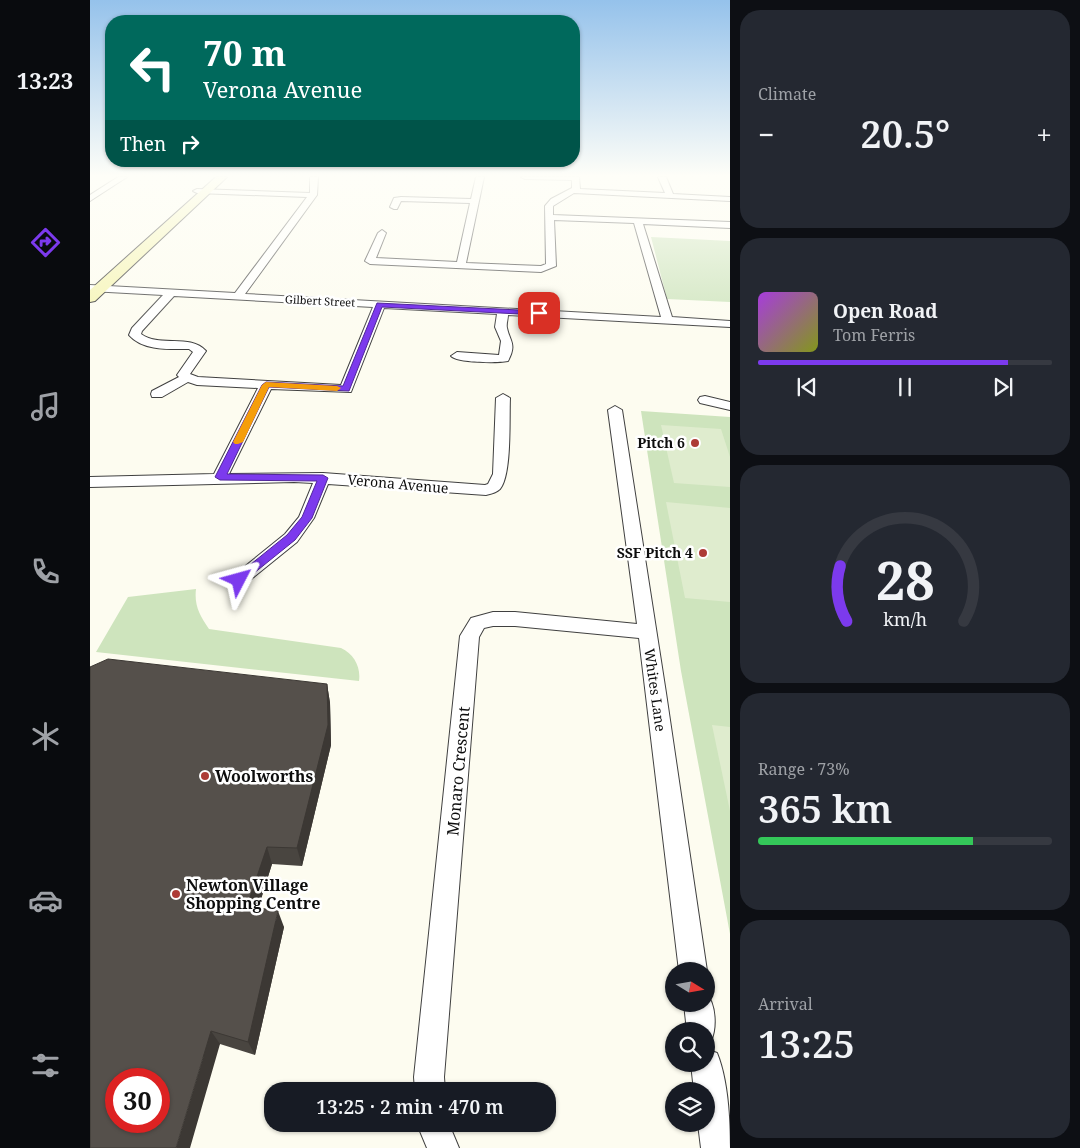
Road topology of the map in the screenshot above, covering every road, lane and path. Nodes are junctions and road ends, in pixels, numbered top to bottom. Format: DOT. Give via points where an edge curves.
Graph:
graph roads {
  1 [pos="157,231"];
  2 [pos="287,231"];
  3 [pos="468,231"];
  4 [pos="550,231"];
  5 [pos="641,231"];
  6 [pos="382,234"];
  7 [pos="462,265"];
  8 [pos="98,283"];
  9 [pos="171,293"];
  10 [pos="238,296"];
  11 [pos="90,298"];
  12 [pos="380,304"];
  13 [pos="503,311"];
  14 [pos="667,320"];
  15 [pos="730,324"];
  16 [pos="457,356"];
  17 [pos="185,377"];
  18 [pos="266,385"];
  19 [pos="157,394"];
  20 [pos="503,398"];
  21 [pos="705,400"];
  22 [pos="730,406"];
  23 [pos="615,410"];
  24 [pos="220,477"];
  25 [pos="323,478"];
  26 [pos="90,482"];
  27 [pos="239,580"];
  28 [pos="647,632"];
  29 [pos="692,962"];
  30 [pos="707,1072"];
  31 [pos="429,1082"];
  32 [pos="436,1132"];
  33 [pos="443,1148"];
  34 [pos="717,1148"];
  1 -- 8 [label="main road"];
  2 -- 10 [label="street"];
  3 -- 7 [label="street"];
  4 -- 7 [label="street" via="551,266 541,270"];
  5 -- 14 [label="street"];
  6 -- 7 [label="street" via="370,261"];
  8 -- 9 [label="street, Gilbert Street"];
  8 -- 11 [label="main road"];
  9 -- 10 [label="street, Gilbert Street"];
  9 -- 17 [label="street" via="135,335 143,341 190,346 200,351"];
  10 -- 12 [label="street, Gilbert Street"];
  12 -- 13 [label="street, Gilbert Street"];
  12 -- 18 [label="street" via="346,389"];
  13 -- 14 [label="street, Gilbert Street"];
  13 -- 16 [label="street" via="501,327 507,341 504,358"];
  14 -- 15 [label="street, Gilbert Street"];
  17 -- 18 [label="street"];
  17 -- 19 [label="street"];
  18 -- 24 [label="street"];
  20 -- 25 [label="street, Verona Avenue" via="500,474 494,487 474,491"];
  21 -- 22 [label="street"];
  23 -- 28 [label="street, Whites Lane"];
  24 -- 25 [label="street, Verona Avenue"];
  24 -- 26 [label="street, Verona Avenue"];
  25 -- 27 [label="street" via="306,518 291,538"];
  28 -- 29 [label="street, Whites Lane"];
  28 -- 31 [label="street, Monaro Crescent" via="493,619 478,623 470,636"];
  30 -- 34 [label="street"];
  32 -- 33 [label="street"];
}
